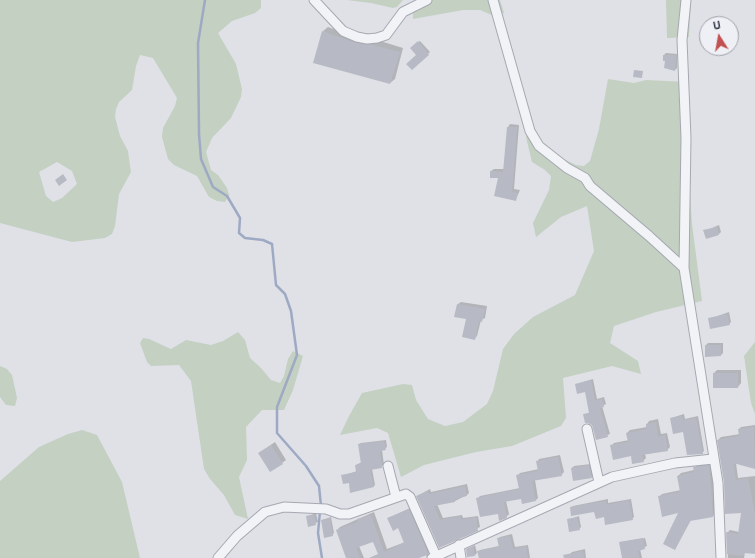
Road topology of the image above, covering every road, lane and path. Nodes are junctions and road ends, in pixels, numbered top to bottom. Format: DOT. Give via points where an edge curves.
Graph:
graph roads {
  1 [pos="314,0"];
  2 [pos="427,0"];
  3 [pos="493,0"];
  4 [pos="686,0"];
  5 [pos="684,268"];
  6 [pos="587,428"];
  7 [pos="713,459"];
  8 [pos="388,466"];
  9 [pos="599,482"];
  10 [pos="396,497"];
  11 [pos="459,545"];
  12 [pos="434,557"];
  13 [pos="218,558"];
  14 [pos="461,558"];
  15 [pos="721,558"];
  1 -- 2 [label="street" via="343,31 367,39 386,34 404,12"];
  3 -- 5 [label="street" via="530,131 539,146 567,168 585,178 590,186"];
  4 -- 5 [label="street" via="682,40 686,138"];
  5 -- 7 [label="street"];
  6 -- 9 [label="street"];
  7 -- 9 [label="street" via="675,462"];
  7 -- 15 [label="street" via="718,483"];
  8 -- 10 [label="street"];
  9 -- 11 [label="street"];
  10 -- 12 [label="street" via="406,494 410,497"];
  10 -- 13 [label="street" via="354,513 340,514 326,509 284,507 265,512 237,536"];
  11 -- 12 [label="street"];
  11 -- 14 [label="street"];
}
